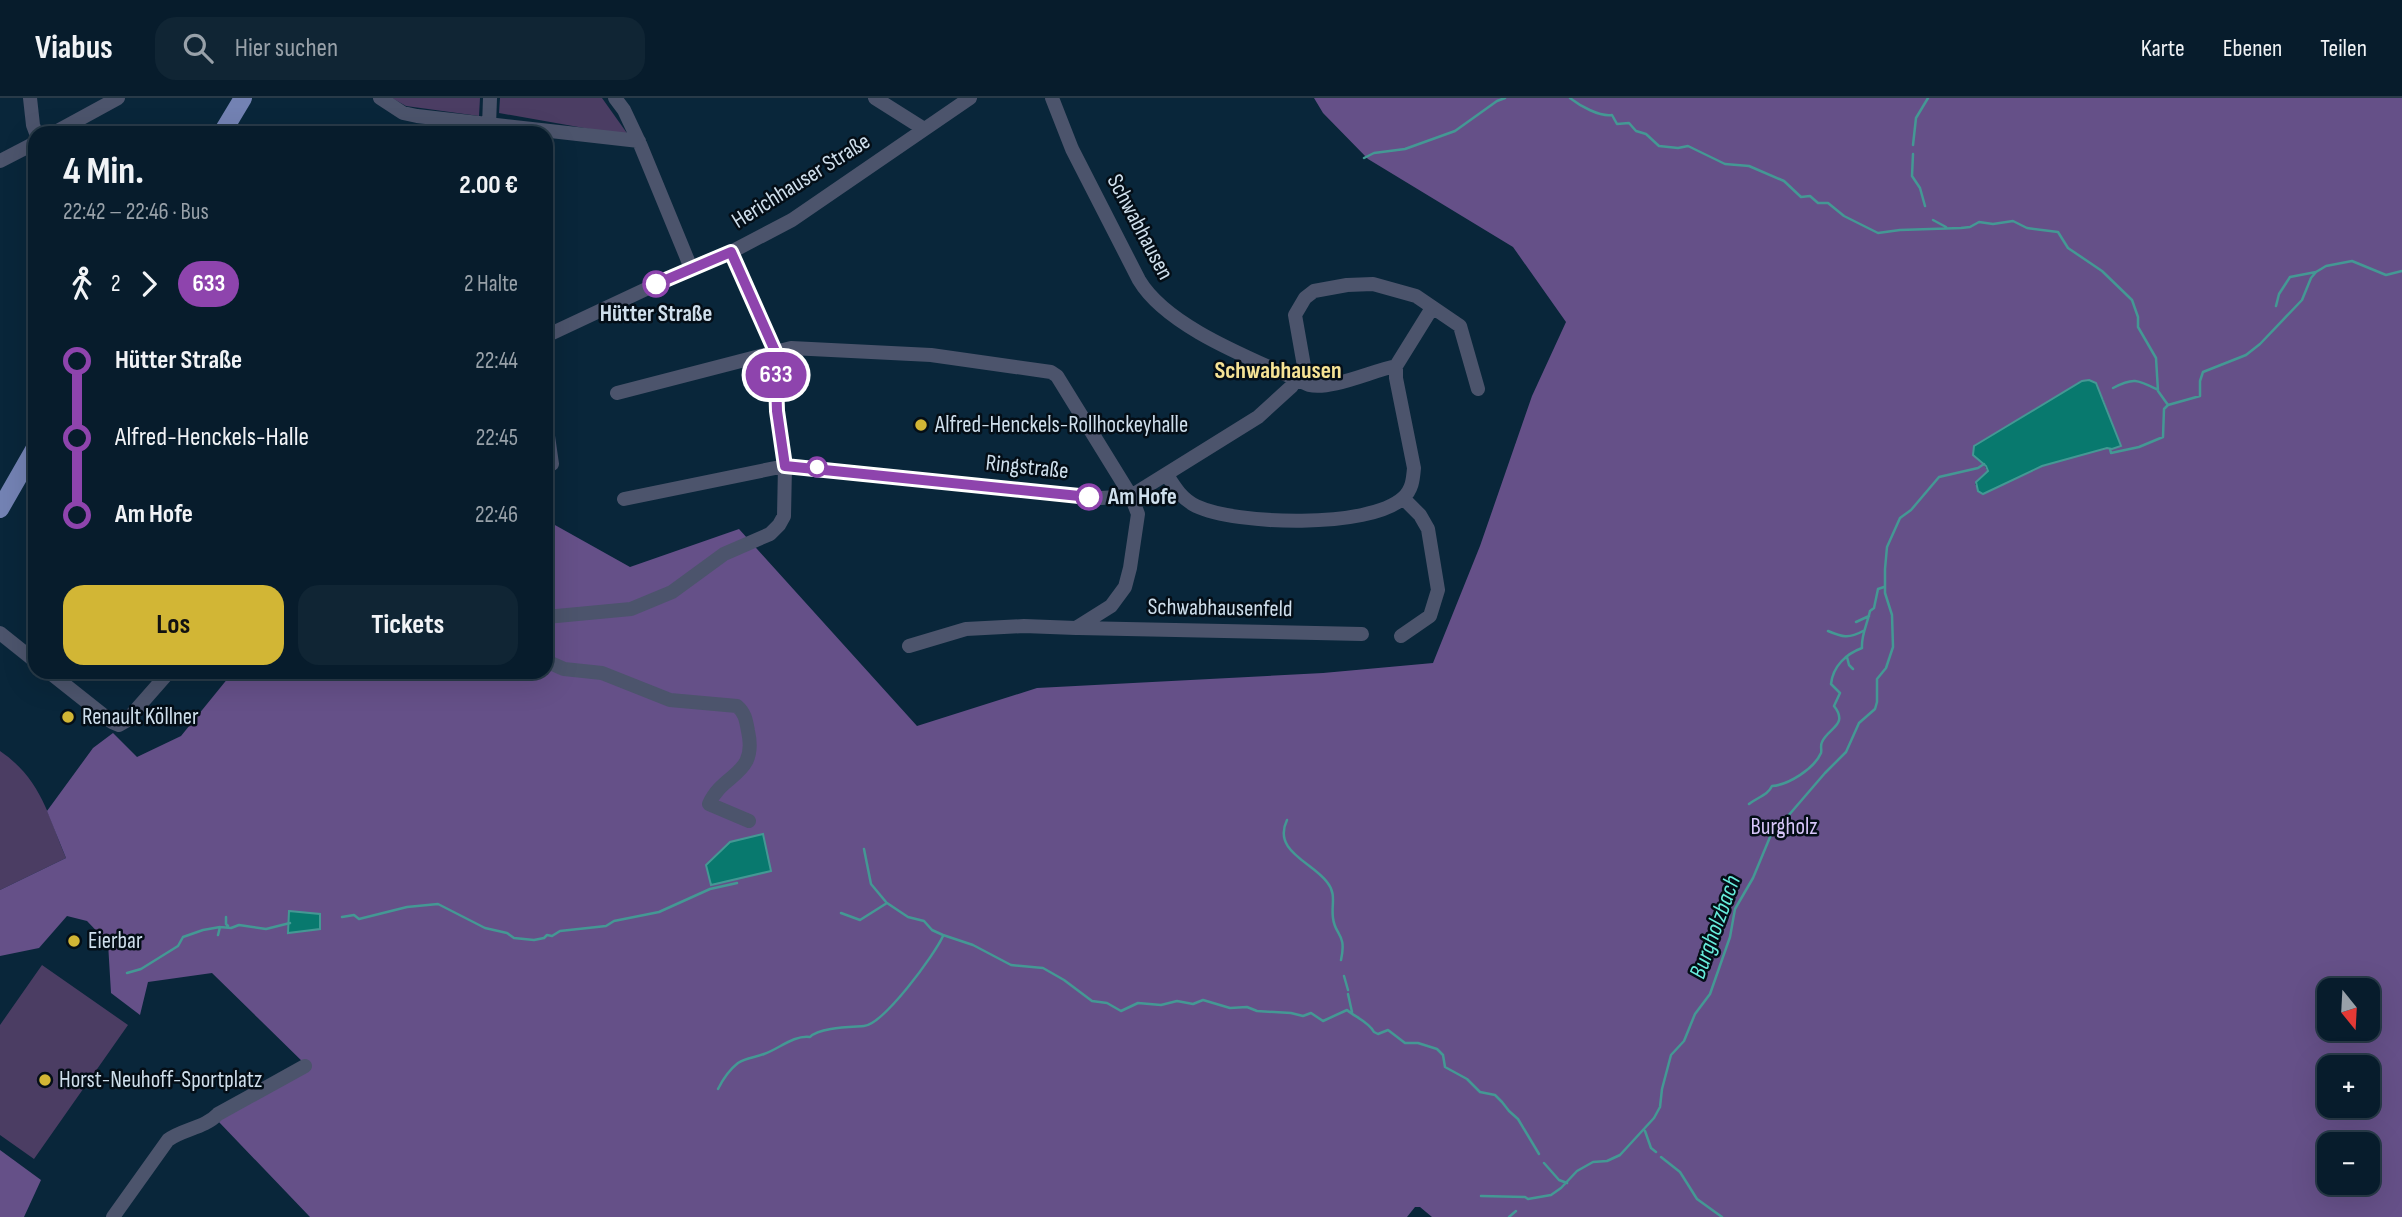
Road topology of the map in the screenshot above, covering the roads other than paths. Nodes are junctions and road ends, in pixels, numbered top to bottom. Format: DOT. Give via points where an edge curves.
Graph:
graph roads {
  1 [pos="30,98"];
  2 [pos="118,98"];
  3 [pos="243,98"];
  4 [pos="380,98"];
  5 [pos="490,98"];
  6 [pos="615,98"];
  7 [pos="875,98"];
  8 [pos="970,98"];
  9 [pos="1052,98"];
  10 [pos="33,126"];
  11 [pos="67,126"];
  12 [pos="226,126"];
  13 [pos="489,126"];
  14 [pos="924,129"];
  15 [pos="553,132"];
  16 [pos="639,141"];
  17 [pos="28,147"];
  18 [pos="0,161"];
  19 [pos="731,252"];
  20 [pos="691,268"];
  21 [pos="1432,308"];
  22 [pos="553,332"];
  23 [pos="775,351"];
  24 [pos="1396,366"];
  25 [pos="1297,380"];
  26 [pos="1478,389"];
  27 [pos="617,394"];
  28 [pos="28,460"];
  29 [pos="785,466"];
  30 [pos="1167,475"];
  31 [pos="1131,496"];
  32 [pos="1403,498"];
  33 [pos="624,499"];
  34 [pos="0,509"];
  35 [pos="553,616"];
  36 [pos="1076,628"];
  37 [pos="0,633"];
  38 [pos="1362,634"];
  39 [pos="1401,636"];
  40 [pos="909,646"];
  41 [pos="28,655"];
  42 [pos="553,664"];
  43 [pos="58,679"];
  44 [pos="163,679"];
  45 [pos="749,821"];
  46 [pos="305,1066"];
  47 [pos="113,1217"];
  1 -- 10 [label="street"];
  2 -- 11 [label="street"];
  3 -- 12 [label="main road"];
  4 -- 13 [label="street" via="404,113"];
  5 -- 13 [label="street"];
  6 -- 16 [label="street"];
  7 -- 14 [label="street, Herichhauser Straße"];
  8 -- 14 [label="street, Herichhauser Straße"];
  9 -- 25 [label="street, Schwabhausen" via="1072,149 1147,293 1192,328"];
  14 -- 19 [label="street, Herichhauser Straße" via="792,220"];
  15 -- 16 [label="street"];
  16 -- 20 [label="street"];
  17 -- 18 [label="street"];
  19 -- 20 [label="street, Herichhauser Straße"];
  19 -- 23 [label="street"];
  20 -- 22 [label="street, Herichhauser Straße"];
  21 -- 24 [label="street"];
  21 -- 25 [label="street" via="1416,296 1373,285 1314,291 1295,315 1304,366"];
  21 -- 26 [label="street" via="1463,331"];
  23 -- 27 [label="street"];
  23 -- 29 [label="street"];
  23 -- 31 [label="street" via="931,355 1051,372"];
  24 -- 25 [label="street, Schwabhausen" via="1324,386"];
  24 -- 32 [label="street" via="1414,468 1413,483"];
  25 -- 30 [label="street, Ringstraße" via="1258,417"];
  28 -- 34 [label="main road"];
  29 -- 31 [label="street, Ringstraße" via="1089,497"];
  29 -- 33 [label="street, Ringstraße"];
  29 -- 35 [label="street" via="784,516 770,534 724,554 672,593 631,609"];
  30 -- 31 [label="street, Ringstraße"];
  30 -- 32 [label="street" via="1180,495 1196,506 1280,521 1360,515"];
  31 -- 36 [label="street, Schwabhausenfeld" via="1138,514 1125,587 1111,606"];
  32 -- 39 [label="street" via="1428,529 1438,590 1430,616"];
  36 -- 38 [label="street, Schwabhausenfeld"];
  36 -- 40 [label="street, Schwabhausenfeld" via="966,629"];
  37 -- 41 [label="street"];
  42 -- 45 [label="street" via="602,673 670,700 737,706 744,712 751,743 748,757 740,773 722,784 709,804"];
  43 -- 44 [label="street" via="119,725"];
  46 -- 47 [label="street" via="211,1121 168,1140"];
}
